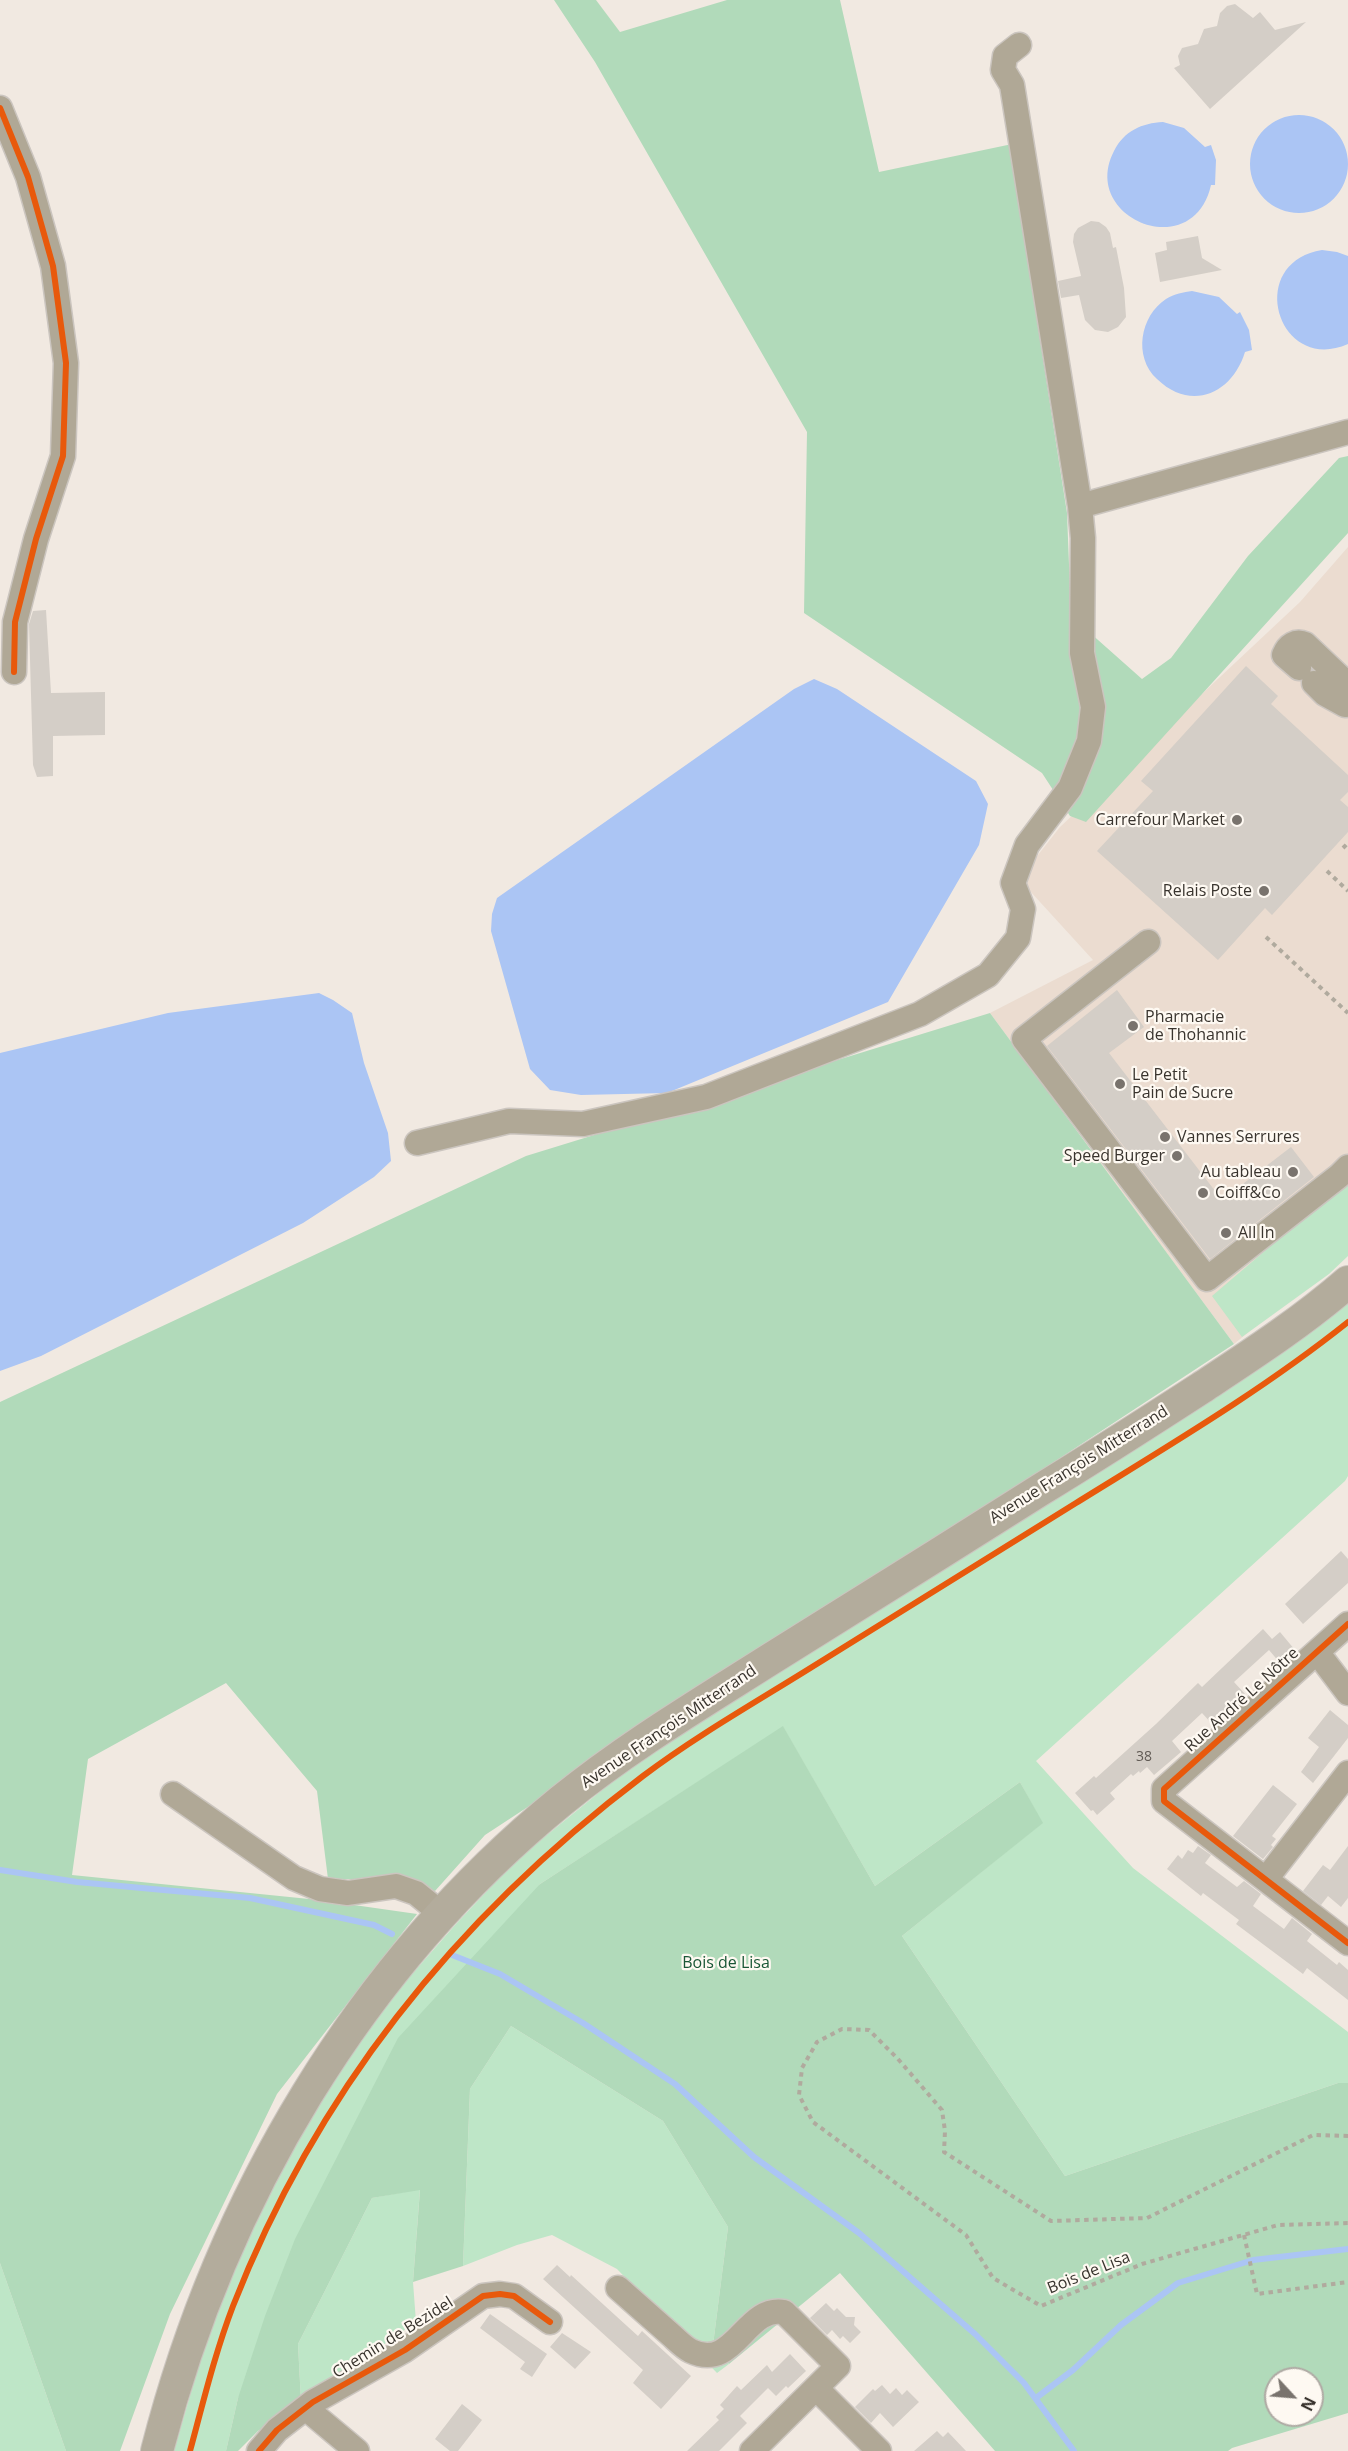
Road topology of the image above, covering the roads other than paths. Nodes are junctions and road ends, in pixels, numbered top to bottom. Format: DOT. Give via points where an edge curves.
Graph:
graph roads {
  1 [pos="1019,45"];
  2 [pos="0,108"];
  3 [pos="1348,432"];
  4 [pos="1080,506"];
  5 [pos="14,672"];
  6 [pos="1148,942"];
  7 [pos="417,1143"];
  8 [pos="1348,1167"];
  9 [pos="1348,1282"];
  10 [pos="1348,1624"];
  11 [pos="1317,1652"];
  12 [pos="1348,1693"];
  13 [pos="1348,1773"];
  14 [pos="173,1794"];
  15 [pos="1266,1879"];
  16 [pos="443,1914"];
  17 [pos="1348,1943"];
  18 [pos="618,2288"];
  19 [pos="550,2322"];
  20 [pos="817,2388"];
  21 [pos="307,2407"];
  22 [pos="157,2451"];
  23 [pos="259,2451"];
  24 [pos="357,2451"];
  25 [pos="752,2451"];
  26 [pos="879,2451"];
  1 -- 4 [label="street" via="1005,56 1003,70 1012,85"];
  2 -- 5 [label="street" via="28,177 53,266 66,363 63,456 15,622"];
  3 -- 4 [label="street"];
  4 -- 7 [label="street" via="1082,653 1093,707 1089,741 1070,788 1026,845 1013,883 1023,909 1018,938 988,975 920,1014 706,1097 582,1124 509,1121"];
  6 -- 8 [label="street" via="1024,1039 1207,1279"];
  9 -- 16 [label="main road, Avenue François Mitterrand" via="1254,1353 613,1761 497,1858"];
  10 -- 11 [label="street, Rue André Le Nôtre"];
  11 -- 12 [label="street"];
  11 -- 15 [label="street, Rue André Le Nôtre" via="1164,1789 1164,1801"];
  13 -- 15 [label="street"];
  14 -- 16 [label="street" via="294,1878 320,1889 348,1893 396,1886 416,1893"];
  15 -- 17 [label="street"];
  16 -- 22 [label="main road, Avenue François Mitterrand" via="356,2019 262,2171 216,2270 178,2373"];
  18 -- 20 [label="street" via="689,2350 705,2356 724,2352 763,2314 784,2312 838,2366"];
  19 -- 21 [label="street, Chemin de Bezidel" via="514,2296 483,2296 405,2350"];
  20 -- 25 [label="street"];
  20 -- 26 [label="street"];
  21 -- 23 [label="street, Chemin de Bezidel" via="277,2430"];
  21 -- 24 [label="street"];
}
